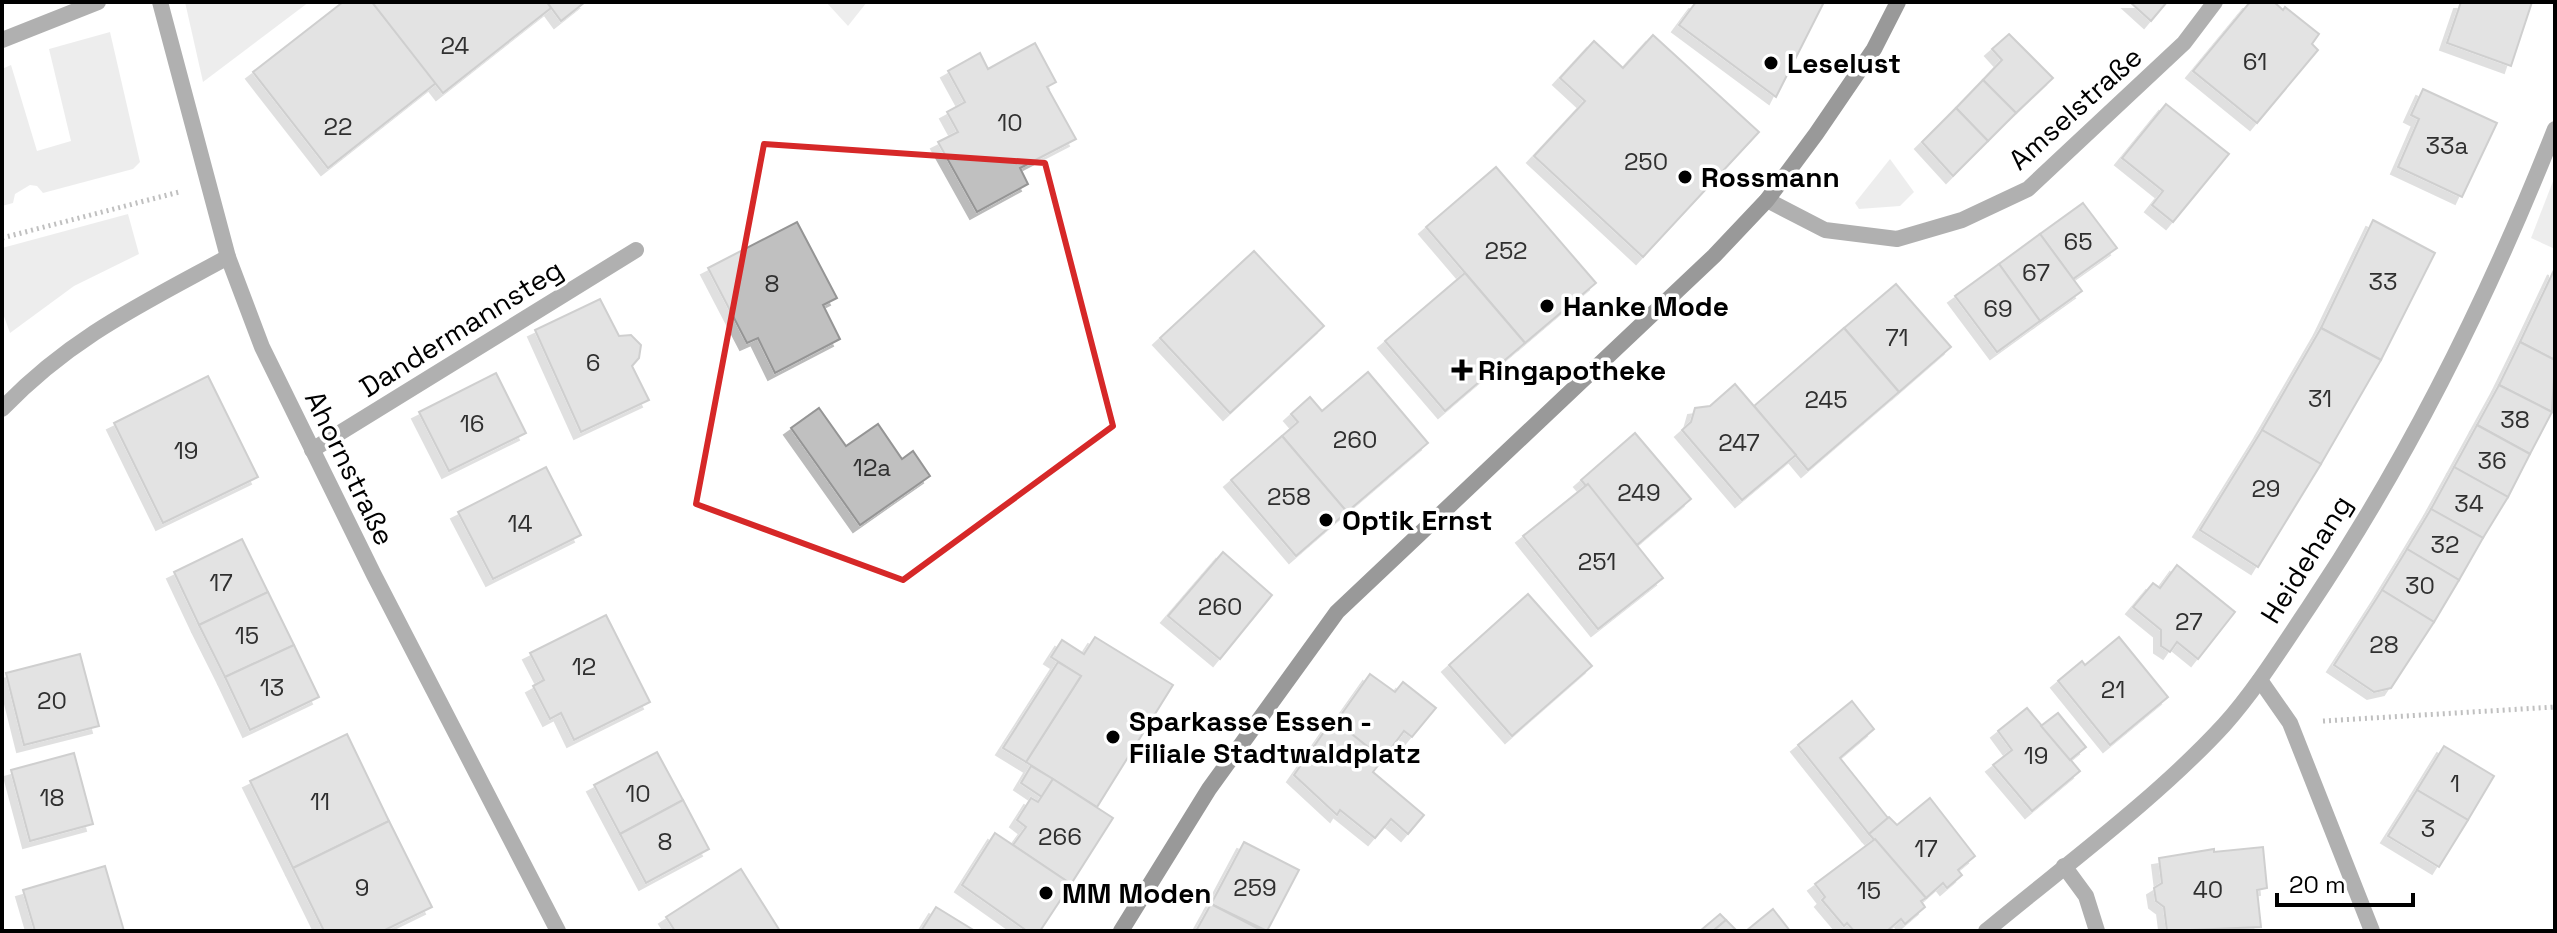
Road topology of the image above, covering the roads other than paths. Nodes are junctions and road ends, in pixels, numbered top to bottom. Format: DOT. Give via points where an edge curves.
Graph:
graph roads {
  1 [pos="98,2"];
  2 [pos="160,2"];
  3 [pos="1898,2"];
  4 [pos="2215,2"];
  5 [pos="2,40"];
  6 [pos="2555,129"];
  7 [pos="1767,200"];
  8 [pos="636,250"];
  9 [pos="228,257"];
  10 [pos="2,409"];
  11 [pos="312,450"];
  12 [pos="2260,680"];
  13 [pos="2064,866"];
  14 [pos="558,931"];
  15 [pos="1121,931"];
  16 [pos="1986,931"];
  17 [pos="2097,931"];
  18 [pos="2372,931"];
  1 -- 5 [label="street"];
  2 -- 9 [label="street, Ahornstraße"];
  3 -- 7 [label="main road" via="1874,49"];
  4 -- 7 [label="street, Amselstraße" via="2184,43 2028,189 1962,220 1897,239 1825,230"];
  6 -- 12 [label="street, Heidehang" via="2509,237 2405,446 2336,566"];
  7 -- 15 [label="main road" via="1337,612 1209,789"];
  8 -- 11 [label="street, Dandermannsteg"];
  9 -- 10 [label="street" via="85,336 35,374"];
  9 -- 11 [label="street, Ahornstraße" via="262,347"];
  11 -- 14 [label="street, Ahornstraße"];
  12 -- 13 [label="street, Heidehang" via="2224,725"];
  12 -- 18 [label="street" via="2290,723"];
  13 -- 16 [label="street, Heidehang"];
  13 -- 17 [label="street" via="2086,896"];
}
